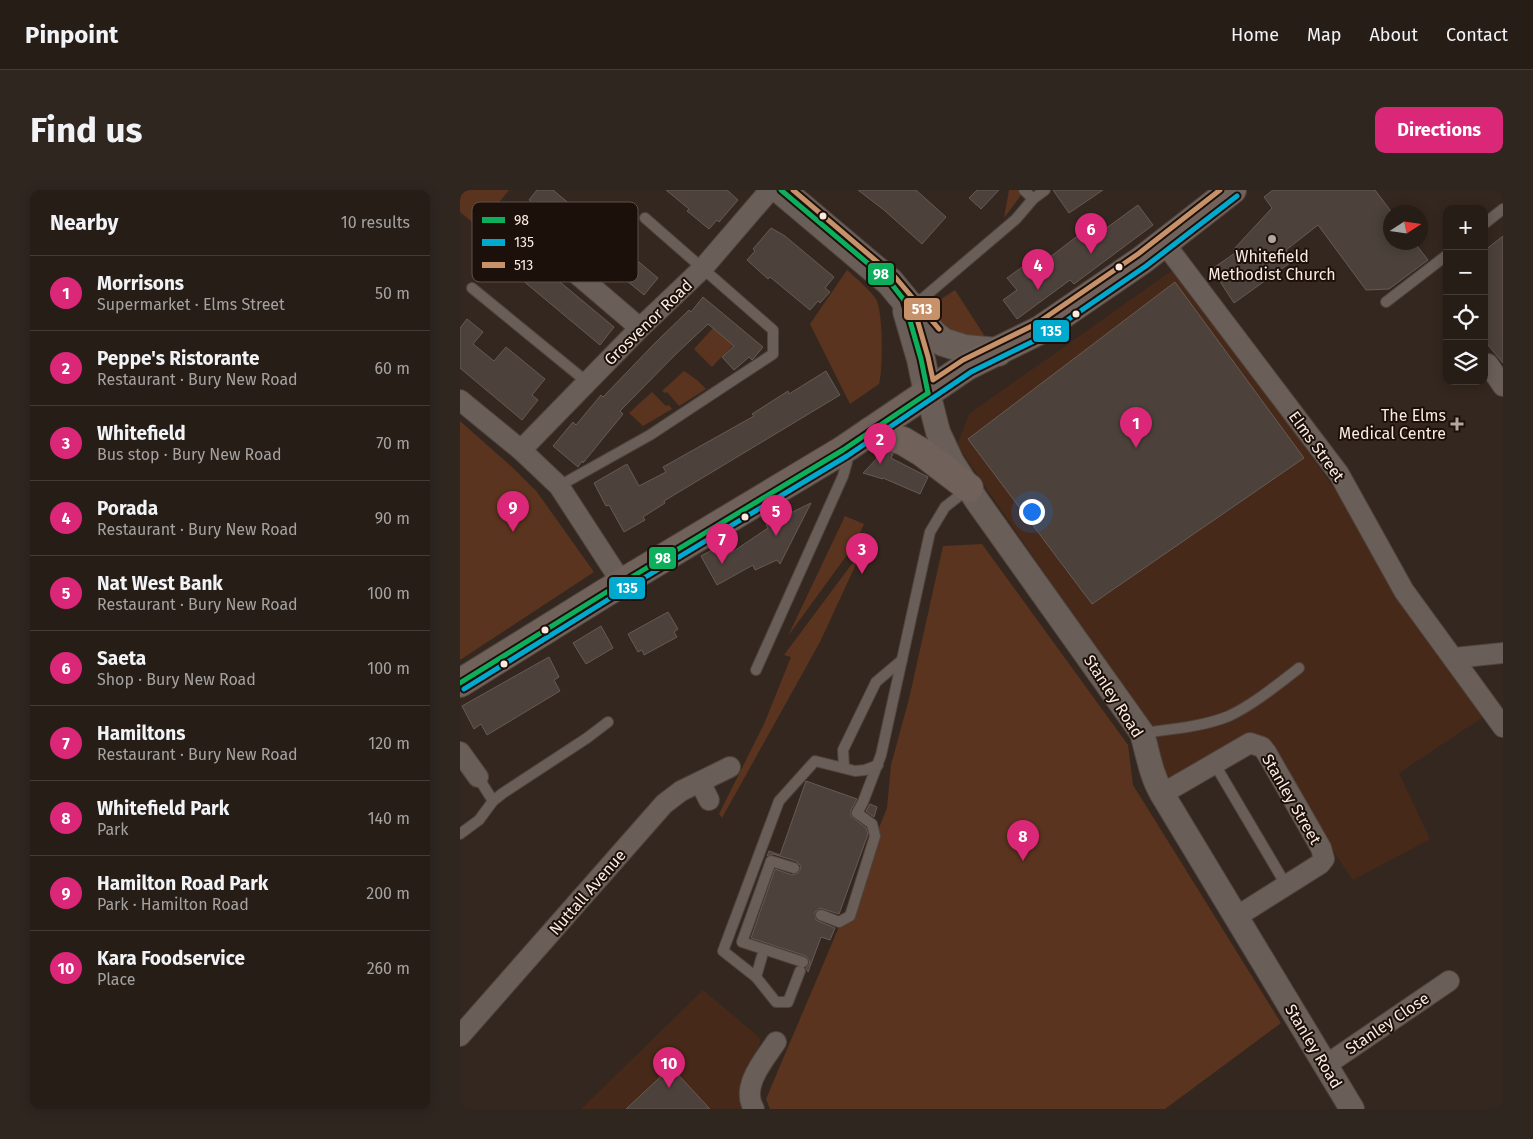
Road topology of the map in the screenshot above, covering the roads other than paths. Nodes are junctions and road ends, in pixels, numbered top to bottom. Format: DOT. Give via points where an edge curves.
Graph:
graph roads {
  1 [pos="770,190"];
  2 [pos="781,190"];
  3 [pos="1024,190"];
  4 [pos="1045,190"];
  5 [pos="1232,190"];
  6 [pos="1033,199"];
  7 [pos="1503,209"];
  8 [pos="645,218"];
  9 [pos="1488,221"];
  10 [pos="1164,244"];
  11 [pos="1443,258"];
  12 [pos="704,268"];
  13 [pos="586,282"];
  14 [pos="472,288"];
  15 [pos="904,300"];
  16 [pos="1386,302"];
  17 [pos="640,328"];
  18 [pos="998,352"];
  19 [pos="1488,364"];
  20 [pos="587,382"];
  21 [pos="1503,386"];
  22 [pos="928,393"];
  23 [pos="460,400"];
  24 [pos="871,431"];
  25 [pos="521,450"];
  26 [pos="843,450"];
  27 [pos="559,486"];
  28 [pos="969,488"];
  29 [pos="622,583"];
  30 [pos="1503,653"];
  31 [pos="1454,658"];
  32 [pos="902,660"];
  33 [pos="1299,668"];
  34 [pos="756,670"];
  35 [pos="460,683"];
  36 [pos="608,722"];
  37 [pos="1503,727"];
  38 [pos="1142,733"];
  39 [pos="460,752"];
  40 [pos="1214,763"];
  41 [pos="878,765"];
  42 [pos="730,767"];
  43 [pos="844,767"];
  44 [pos="478,777"];
  45 [pos="1162,794"];
  46 [pos="493,801"];
  47 [pos="460,834"];
  48 [pos="794,868"];
  49 [pos="1286,885"];
  50 [pos="820,915"];
  51 [pos="1236,917"];
  52 [pos="762,956"];
  53 [pos="756,977"];
  54 [pos="1448,981"];
  55 [pos="460,1036"];
  56 [pos="776,1042"];
  57 [pos="1326,1065"];
  58 [pos="754,1109"];
  59 [pos="1352,1109"];
  1 -- 12 [label="street, Grosvenor Road"];
  2 -- 15 [label="main road" via="890,282"];
  3 -- 6 [label="lane"];
  4 -- 6 [label="lane"];
  5 -- 10 [label="highway"];
  6 -- 15 [label="lane" via="1016,219 922,298"];
  7 -- 9 [label="lane"];
  8 -- 12 [label="lane"];
  10 -- 18 [label="highway" via="1040,330"];
  10 -- 31 [label="street, Elms Street" via="1339,474 1404,591"];
  11 -- 16 [label="lane"];
  12 -- 17 [label="street, Grosvenor Road"];
  12 -- 27 [label="lane" via="774,330 773,354 650,435"];
  13 -- 17 [label="street"];
  14 -- 20 [label="lane"];
  15 -- 18 [label="main road" via="943,342 965,349"];
  15 -- 22 [label="main road"];
  17 -- 20 [label="street, Grosvenor Road"];
  18 -- 22 [label="highway" via="967,366"];
  19 -- 21 [label="street"];
  20 -- 25 [label="street, Grosvenor Road"];
  22 -- 24 [label="highway"];
  22 -- 28 [label="street, Stanley Road" via="938,432"];
  23 -- 25 [label="street"];
  24 -- 26 [label="highway"];
  24 -- 28 [label="highway" via="904,441 923,452"];
  25 -- 27 [label="street"];
  26 -- 29 [label="highway"];
  26 -- 34 [label="lane" via="847,462 843,476"];
  27 -- 29 [label="street"];
  28 -- 32 [label="lane" via="945,507 930,532"];
  28 -- 38 [label="street, Stanley Road"];
  29 -- 35 [label="highway"];
  30 -- 31 [label="street"];
  31 -- 37 [label="street, Elms Street"];
  32 -- 41 [label="lane"];
  32 -- 43 [label="lane" via="876,682 843,750"];
  33 -- 38 [label="lane" via="1229,716 1196,726"];
  36 -- 46 [label="lane"];
  38 -- 45 [label="street, Stanley Road"];
  39 -- 44 [label="street"];
  40 -- 45 [label="street, Stanley Street"];
  40 -- 49 [label="lane"];
  40 -- 49 [label="street, Stanley Street" via="1250,743 1266,752 1324,854 1320,864"];
  41 -- 43 [label="lane" via="855,771"];
  41 -- 50 [label="lane" via="857,813 872,824 875,836 850,916 839,922"];
  42 -- 55 [label="street, Nuttall Avenue" via="704,791 681,791 664,804"];
  43 -- 53 [label="lane" via="815,761 779,801 723,950"];
  44 -- 46 [label="lane"];
  45 -- 51 [label="street, Stanley Road"];
  46 -- 47 [label="lane" via="479,820"];
  48 -- 53 [label="lane" via="771,861 742,942 801,967 788,1002 776,1002"];
  49 -- 51 [label="street, Stanley Street"];
  51 -- 57 [label="street, Stanley Road"];
  52 -- 53 [label="lane"];
  54 -- 57 [label="street, Stanley Close"];
  56 -- 58 [label="street" via="752,1081 749,1102"];
  57 -- 59 [label="street, Stanley Road"];
}
